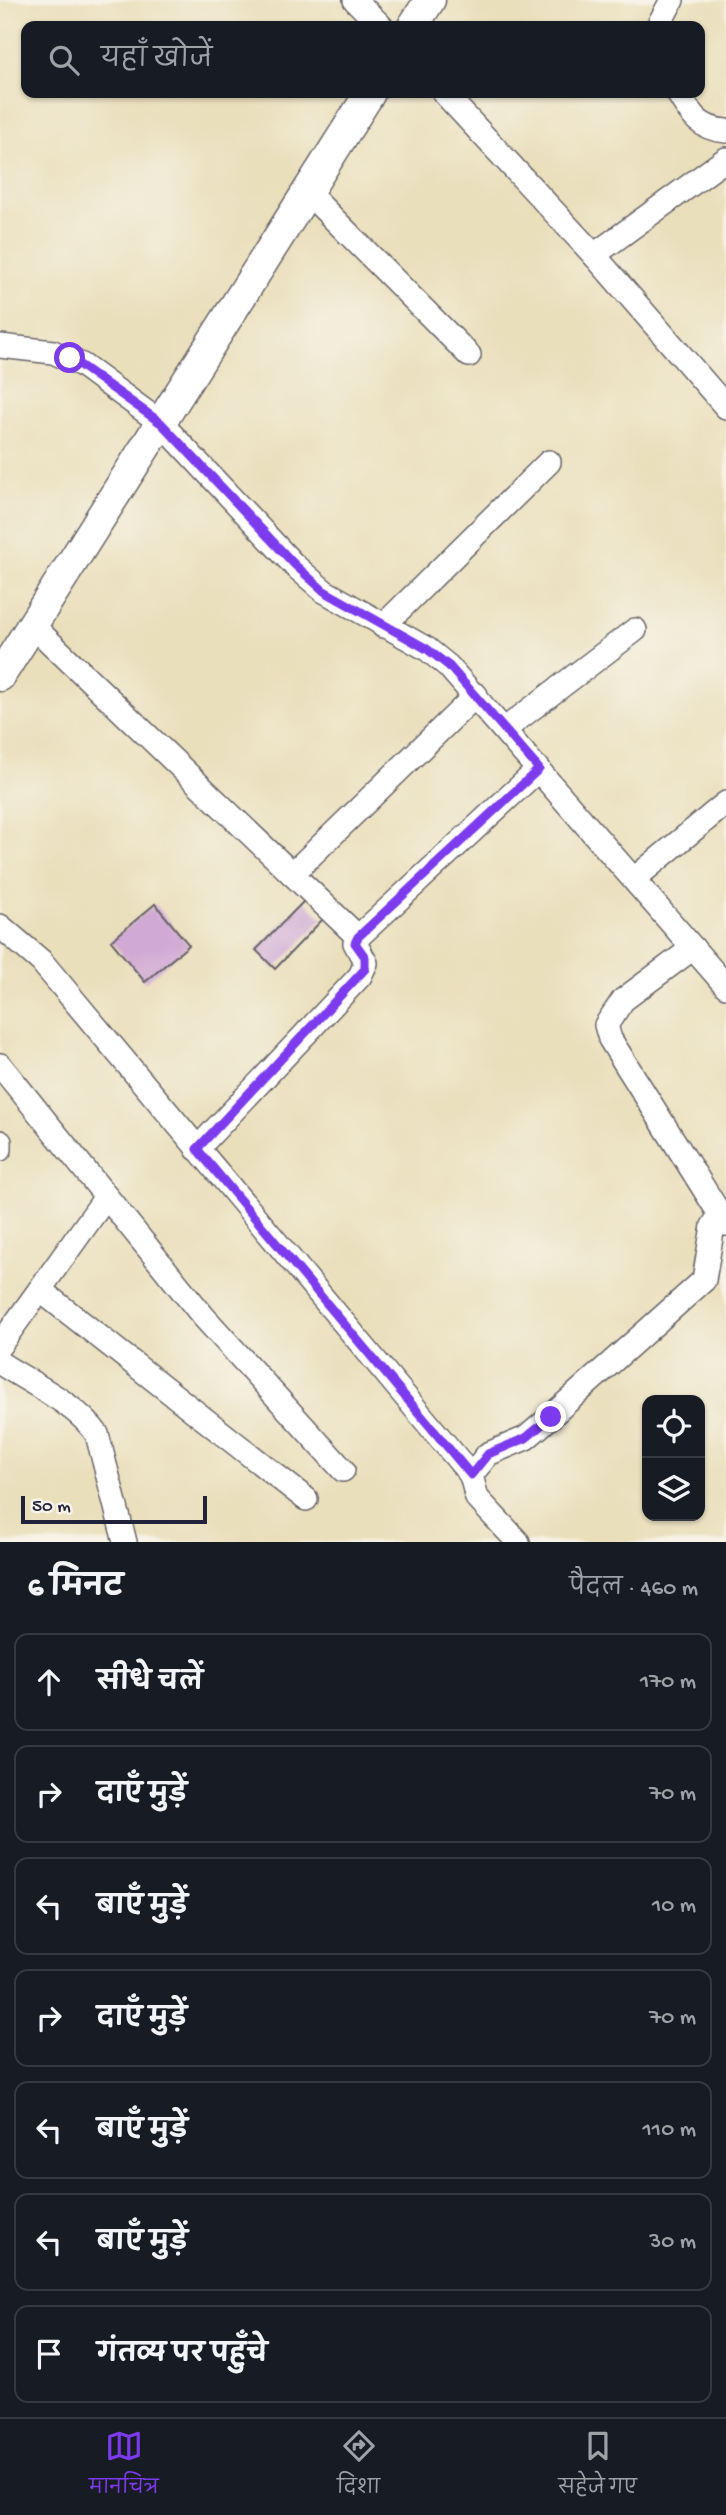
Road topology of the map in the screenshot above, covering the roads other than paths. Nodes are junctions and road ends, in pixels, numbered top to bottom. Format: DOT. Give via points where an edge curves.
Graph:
graph roads {
  1 [pos="355,0"];
  2 [pos="430,0"];
  3 [pos="672,0"];
  4 [pos="377,21"];
  5 [pos="416,21"];
  6 [pos="661,21"];
  7 [pos="367,98"];
  8 [pos="449,98"];
  9 [pos="681,98"];
  10 [pos="726,131"];
  11 [pos="726,159"];
  12 [pos="307,192"];
  13 [pos="594,255"];
  14 [pos="0,346"];
  15 [pos="468,355"];
  16 [pos="726,407"];
  17 [pos="161,423"];
  18 [pos="550,462"];
  19 [pos="32,625"];
  20 [pos="383,626"];
  21 [pos="635,630"];
  22 [pos="0,676"];
  23 [pos="477,695"];
  24 [pos="505,729"];
  25 [pos="539,769"];
  26 [pos="726,803"];
  27 [pos="292,874"];
  28 [pos="634,879"];
  29 [pos="0,926"];
  30 [pos="358,937"];
  31 [pos="693,948"];
  32 [pos="726,986"];
  33 [pos="0,1065"];
  34 [pos="0,1142"];
  35 [pos="0,1149"];
  36 [pos="197,1149"];
  37 [pos="106,1197"];
  38 [pos="723,1219"];
  39 [pos="40,1290"];
  40 [pos="0,1345"];
  41 [pos="0,1363"];
  42 [pos="343,1470"];
  43 [pos="471,1475"];
  44 [pos="306,1499"];
  45 [pos="125,1542"];
  46 [pos="518,1542"];
  1 -- 4 [label="street"];
  2 -- 5 [label="street"];
  3 -- 6 [label="street"];
  7 -- 12 [label="street"];
  8 -- 13 [label="street"];
  9 -- 10 [label="street" via="696,122"];
  11 -- 13 [label="street"];
  12 -- 15 [label="street"];
  12 -- 17 [label="street"];
  13 -- 16 [label="street"];
  14 -- 17 [label="street" via="35,348 70,358"];
  17 -- 19 [label="street"];
  17 -- 20 [label="street" via="295,565 324,591"];
  18 -- 20 [label="street"];
  19 -- 22 [label="street"];
  19 -- 27 [label="street"];
  20 -- 23 [label="street" via="427,649"];
  21 -- 24 [label="street"];
  23 -- 24 [label="street"];
  23 -- 27 [label="street"];
  24 -- 25 [label="street"];
  25 -- 28 [label="street"];
  25 -- 30 [label="street"];
  26 -- 28 [label="street"];
  27 -- 30 [label="street"];
  28 -- 31 [label="street"];
  29 -- 36 [label="street" via="41,961"];
  30 -- 36 [label="street" via="355,943 365,957 365,969"];
  31 -- 32 [label="street"];
  31 -- 38 [label="street" via="623,1000 606,1025 610,1039"];
  33 -- 37 [label="street"];
  34 -- 35 [label="street"];
  36 -- 43 [label="street"];
  37 -- 39 [label="street"];
  37 -- 42 [label="street" via="203,1316"];
  38 -- 43 [label="street" via="713,1226 704,1280 526,1438 488,1454"];
  39 -- 40 [label="street"];
  39 -- 44 [label="street"];
  41 -- 45 [label="street" via="81,1416 97,1434"];
  43 -- 46 [label="street" via="477,1498"];
}
